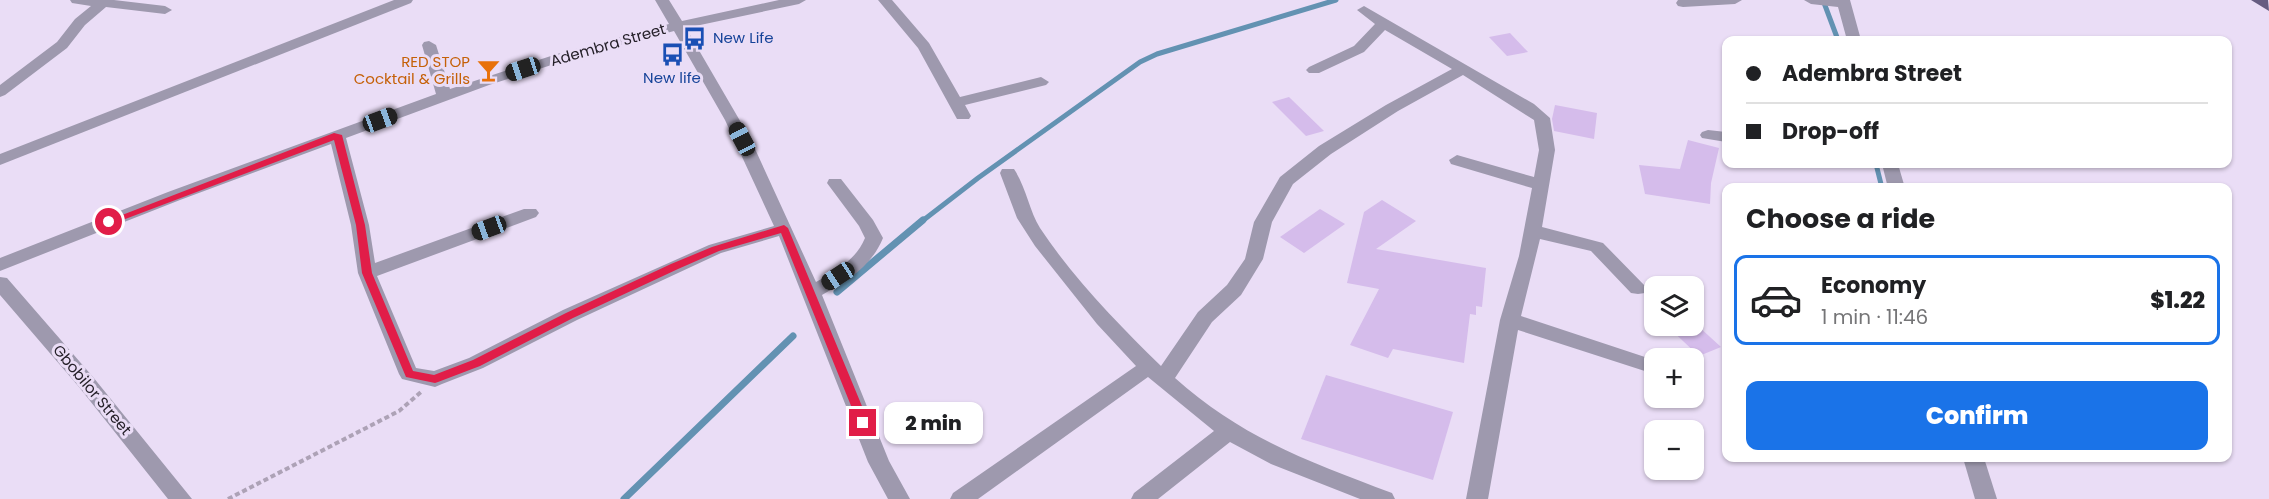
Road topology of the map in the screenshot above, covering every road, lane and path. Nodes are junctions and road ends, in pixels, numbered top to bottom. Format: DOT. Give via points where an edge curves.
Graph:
graph roads {
  1 [pos="77,0"];
  2 [pos="406,0"];
  3 [pos="662,0"];
  4 [pos="799,0"];
  5 [pos="885,0"];
  6 [pos="1735,0"];
  7 [pos="1811,0"];
  8 [pos="2258,0"];
  9 [pos="104,1"];
  10 [pos="1834,1"];
  11 [pos="1683,3"];
  12 [pos="2269,7"];
  13 [pos="1364,9"];
  14 [pos="165,10"];
  15 [pos="1384,22"];
  16 [pos="677,26"];
  17 [pos="1852,36"];
  18 [pos="429,45"];
  19 [pos="1463,69"];
  20 [pos="1314,70"];
  21 [pos="1041,82"];
  22 [pos="0,92"];
  23 [pos="444,97"];
  24 [pos="337,135"];
  25 [pos="1708,135"];
  26 [pos="1722,137"];
  27 [pos="0,160"];
  28 [pos="1457,160"];
  29 [pos="1891,168"];
  30 [pos="1008,173"];
  31 [pos="835,183"];
  32 [pos="1896,183"];
  33 [pos="1541,184"];
  34 [pos="530,213"];
  35 [pos="784,228"];
  36 [pos="1533,231"];
  37 [pos="0,265"];
  38 [pos="367,273"];
  39 [pos="2,287"];
  40 [pos="1638,288"];
  41 [pos="811,294"];
  42 [pos="1510,320"];
  43 [pos="1644,364"];
  44 [pos="1157,372"];
  45 [pos="435,379"];
  46 [pos="1229,430"];
  47 [pos="1975,462"];
  48 [pos="181,499"];
  49 [pos="228,499"];
  50 [pos="899,499"];
  51 [pos="961,499"];
  52 [pos="1142,499"];
  53 [pos="1384,499"];
  54 [pos="1477,499"];
  55 [pos="1986,499"];
  1 -- 9 [label="street"];
  2 -- 27 [label="street"];
  3 -- 16 [label="street"];
  4 -- 16 [label="street, Adembra Street"];
  5 -- 21 [label="street" via="924,46 960,109"];
  6 -- 11 [label="street"];
  7 -- 10 [label="street"];
  8 -- 12 [label="main road"];
  9 -- 14 [label="street"];
  9 -- 22 [label="street" via="62,45"];
  10 -- 17 [label="street"];
  13 -- 15 [label="street"];
  15 -- 19 [label="street"];
  15 -- 20 [label="street" via="1359,49"];
  16 -- 23 [label="street, Adembra Street" via="562,57"];
  16 -- 35 [label="street" via="742,139"];
  18 -- 23 [label="street"];
  19 -- 33 [label="street" via="1542,118 1547,150"];
  19 -- 44 [label="street" via="1325,150 1286,180 1263,222 1254,259 1234,290"];
  23 -- 24 [label="street, Adembra Street"];
  24 -- 37 [label="street, Adembra Street"];
  24 -- 38 [label="street" via="360,225"];
  25 -- 26 [label="street"];
  28 -- 33 [label="street"];
  29 -- 32 [label="street"];
  30 -- 44 [label="street" via="1029,224 1089,303"];
  31 -- 41 [label="street" via="874,238 864,259"];
  33 -- 36 [label="street"];
  34 -- 38 [label="street"];
  35 -- 41 [label="street"];
  35 -- 45 [label="street" via="705,253"];
  36 -- 40 [label="street" via="1603,251"];
  36 -- 42 [label="street"];
  38 -- 45 [label="street" via="409,374"];
  39 -- 48 [label="street, Gbobilor Street"];
  41 -- 50 [label="street" via="879,462"];
  42 -- 43 [label="street"];
  42 -- 54 [label="street"];
  44 -- 46 [label="street" via="1178,394"];
  44 -- 51 [label="street"];
  45 -- 49 [label="path" via="399,411"];
  46 -- 52 [label="street"];
  46 -- 53 [label="street" via="1300,467"];
  47 -- 55 [label="street"];
}
